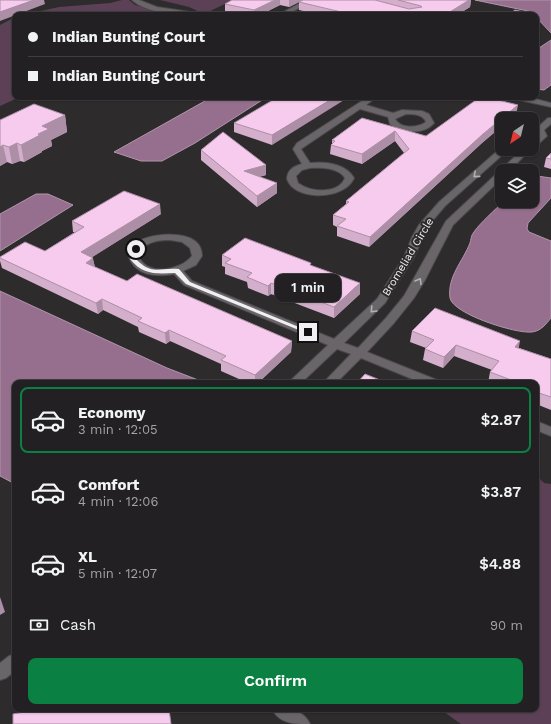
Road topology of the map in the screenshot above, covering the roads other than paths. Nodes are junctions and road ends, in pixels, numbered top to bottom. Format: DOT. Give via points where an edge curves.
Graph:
graph roads {
  1 [pos="136,0"];
  2 [pos="149,0"];
  3 [pos="311,0"];
  4 [pos="175,12"];
  5 [pos="190,12"];
  6 [pos="287,12"];
  7 [pos="368,100"];
  8 [pos="530,100"];
  9 [pos="551,105"];
  10 [pos="359,106"];
  11 [pos="393,116"];
  12 [pos="551,120"];
  13 [pos="539,128"];
  14 [pos="539,130"];
  15 [pos="551,132"];
  16 [pos="539,133"];
  17 [pos="539,139"];
  18 [pos="497,156"];
  19 [pos="520,156"];
  20 [pos="512,164"];
  21 [pos="308,166"];
  22 [pos="495,180"];
  23 [pos="177,271"];
  24 [pos="336,343"];
  25 [pos="360,353"];
  26 [pos="297,380"];
  27 [pos="331,380"];
  28 [pos="426,380"];
  29 [pos="539,426"];
  30 [pos="551,432"];
  31 [pos="12,663"];
  32 [pos="0,673"];
  33 [pos="285,712"];
  34 [pos="300,724"];
  1 -- 4 [label="street"];
  2 -- 5 [label="street"];
  3 -- 6 [label="street"];
  7 -- 10 [label="street"];
  8 -- 9 [label="street"];
  10 -- 11 [label="street"];
  10 -- 21 [label="street" via="297,148"];
  12 -- 13 [label="street"];
  14 -- 15 [label="street"];
  16 -- 17 [label="street" via="543,136"];
  18 -- 24 [label="street, Bromeliad Circle, one-way" via="442,204 417,236 409,257 381,301"];
  19 -- 20 [label="street, Bromeliad Circle"];
  21 -- 21 [label="street" via="294,171 291,175 290,180 298,188 324,193 334,192 348,185 349,175 337,167"];
  25 -- 22 [label="street, Bromeliad Circle, one-way" via="408,299 449,223"];
  23 -- 23 [label="street" via="191,265 197,256 195,247 185,240 170,237 153,239 139,246 134,252 133,259 141,268 158,272"];
  23 -- 24 [label="street" via="188,283"];
  24 -- 25 [label="street"];
  24 -- 26 [label="street, Bromeliad Circle"];
  25 -- 27 [label="street, Bromeliad Circle"];
  25 -- 28 [label="street"];
  29 -- 30 [label="street"];
  31 -- 32 [label="street"];
  33 -- 34 [label="street"];
}
